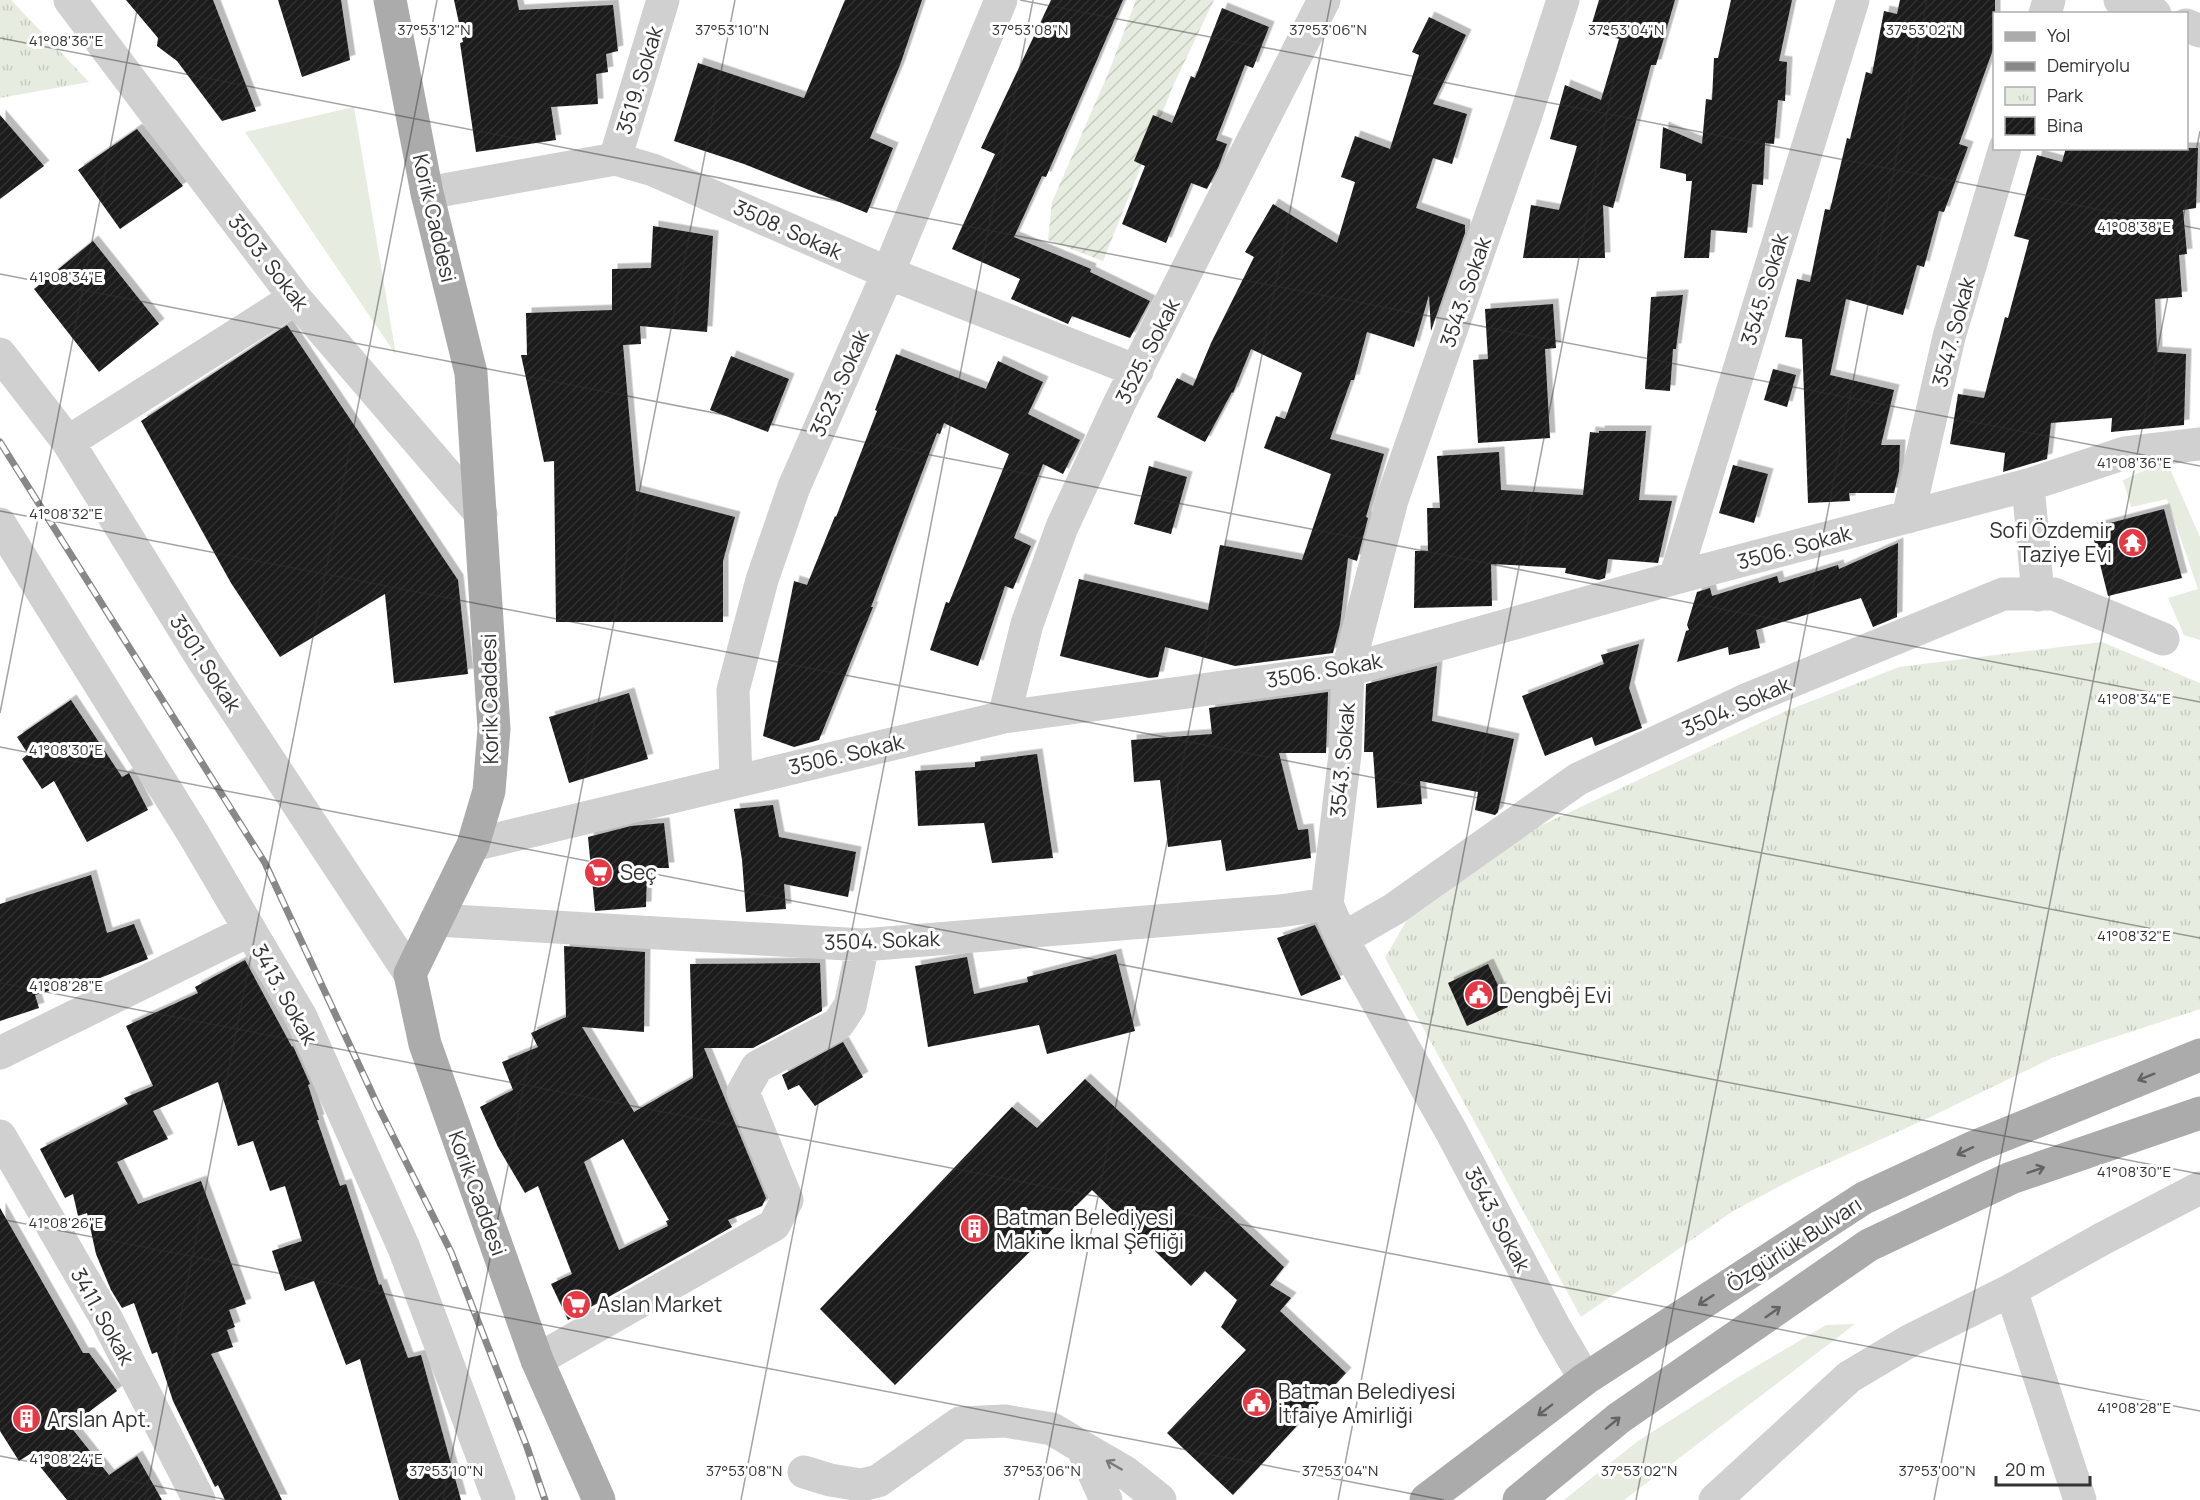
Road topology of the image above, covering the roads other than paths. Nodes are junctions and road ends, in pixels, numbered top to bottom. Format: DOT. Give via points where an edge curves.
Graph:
graph roads {
  1 [pos="70,0"];
  2 [pos="390,0"];
  3 [pos="663,0"];
  4 [pos="1001,0"];
  5 [pos="1324,0"];
  6 [pos="1563,0"];
  7 [pos="1853,0"];
  8 [pos="2120,0"];
  9 [pos="2150,12"];
  10 [pos="2004,150"];
  11 [pos="615,159"];
  12 [pos="427,193"];
  13 [pos="888,273"];
  14 [pos="295,298"];
  15 [pos="0,354"];
  16 [pos="1137,371"];
  17 [pos="68,442"];
  18 [pos="2200,444"];
  19 [pos="2028,485"];
  20 [pos="481,514"];
  21 [pos="1908,517"];
  22 [pos="0,524"];
  23 [pos="1675,578"];
  24 [pos="2038,595"];
  25 [pos="2163,639"];
  26 [pos="1348,670"];
  27 [pos="1004,717"];
  28 [pos="736,780"];
  29 [pos="473,845"];
  30 [pos="1327,904"];
  31 [pos="436,920"];
  32 [pos="250,930"];
  33 [pos="1342,939"];
  34 [pos="863,945"];
  35 [pos="410,974"];
  36 [pos="0,1053"];
  37 [pos="2200,1055"];
  38 [pos="2200,1113"];
  39 [pos="0,1136"];
  40 [pos="2200,1188"];
  41 [pos="2011,1290"];
  42 [pos="537,1360"];
  43 [pos="1585,1379"];
  44 [pos="1082,1447"];
  45 [pos="804,1472"];
  46 [pos="199,1500"];
  47 [pos="499,1500"];
  48 [pos="599,1500"];
  49 [pos="1106,1500"];
  50 [pos="1160,1500"];
  51 [pos="1426,1500"];
  52 [pos="1519,1500"];
  53 [pos="1715,1500"];
  54 [pos="2080,1500"];
  1 -- 14 [label="street, 3503. Sokak"];
  2 -- 12 [label="main road, Korik Caddesi"];
  3 -- 11 [label="street, 3519. Sokak"];
  4 -- 13 [label="street, 3523. Sokak"];
  5 -- 16 [label="street, 3525. Sokak"];
  6 -- 26 [label="street, 3543. Sokak" via="1392,500"];
  7 -- 23 [label="street, 3545. Sokak"];
  8 -- 9 [label="street"];
  10 -- 21 [label="street, 3547. Sokak" via="1949,337"];
  11 -- 12 [label="street, 3508. Sokak"];
  11 -- 13 [label="street, 3508. Sokak" via="653,170"];
  12 -- 20 [label="main road, Korik Caddesi" via="471,372"];
  13 -- 16 [label="street, 3508. Sokak"];
  13 -- 28 [label="street, 3523. Sokak" via="794,487 762,580 733,690"];
  14 -- 17 [label="street"];
  14 -- 20 [label="street, 3503. Sokak"];
  15 -- 17 [label="street, 3501. Sokak"];
  16 -- 27 [label="street, 3525. Sokak" via="1062,526 1027,624"];
  17 -- 35 [label="street, 3501. Sokak" via="205,663"];
  18 -- 19 [label="street, 3506. Sokak" via="2125,453"];
  19 -- 21 [label="street, 3506. Sokak"];
  19 -- 24 [label="street"];
  20 -- 29 [label="main road, Korik Caddesi" via="494,729 489,791"];
  21 -- 23 [label="street, 3506. Sokak"];
  22 -- 32 [label="street, 3413. Sokak"];
  23 -- 26 [label="street, 3506. Sokak"];
  24 -- 25 [label="street, 3504. Sokak" via="2054,594"];
  24 -- 33 [label="street, 3504. Sokak" via="2003,594 1748,699 1578,779 1394,909"];
  26 -- 27 [label="street, 3506. Sokak"];
  26 -- 30 [label="street, 3543. Sokak" via="1345,754"];
  27 -- 28 [label="street, 3506. Sokak"];
  28 -- 29 [label="street, 3506. Sokak"];
  29 -- 31 [label="main road, Korik Caddesi"];
  30 -- 33 [label="street, 3543. Sokak"];
  30 -- 34 [label="street, 3504. Sokak"];
  31 -- 34 [label="street, 3504. Sokak"];
  31 -- 35 [label="main road, Korik Caddesi"];
  32 -- 36 [label="street"];
  32 -- 47 [label="street, 3413. Sokak" via="301,1017 404,1248"];
  33 -- 43 [label="street, 3543. Sokak"];
  34 -- 42 [label="street" via="850,1006 838,1024 757,1067 743,1092 787,1200 774,1225"];
  35 -- 42 [label="main road, Korik Caddesi" via="424,1044"];
  37 -- 43 [label="main road, Özgürlük Bulvarı, one-way" via="1974,1147 1864,1198"];
  52 -- 38 [label="main road, Özgürlük Bulvarı, one-way" via="1619,1418 1869,1245 2011,1178"];
  39 -- 46 [label="street, 3411. Sokak" via="107,1320"];
  40 -- 41 [label="street"];
  41 -- 53 [label="street" via="1911,1340 1850,1377"];
  41 -- 54 [label="street"];
  42 -- 48 [label="main road, Korik Caddesi"];
  43 -- 51 [label="main road, Özgürlük Bulvarı, one-way"];
  44 -- 45 [label="street" via="1052,1429 1005,1420 960,1423 879,1480 861,1485"];
  44 -- 49 [label="street"];
  50 -- 44 [label="street, one-way" via="1125,1472"];
}
